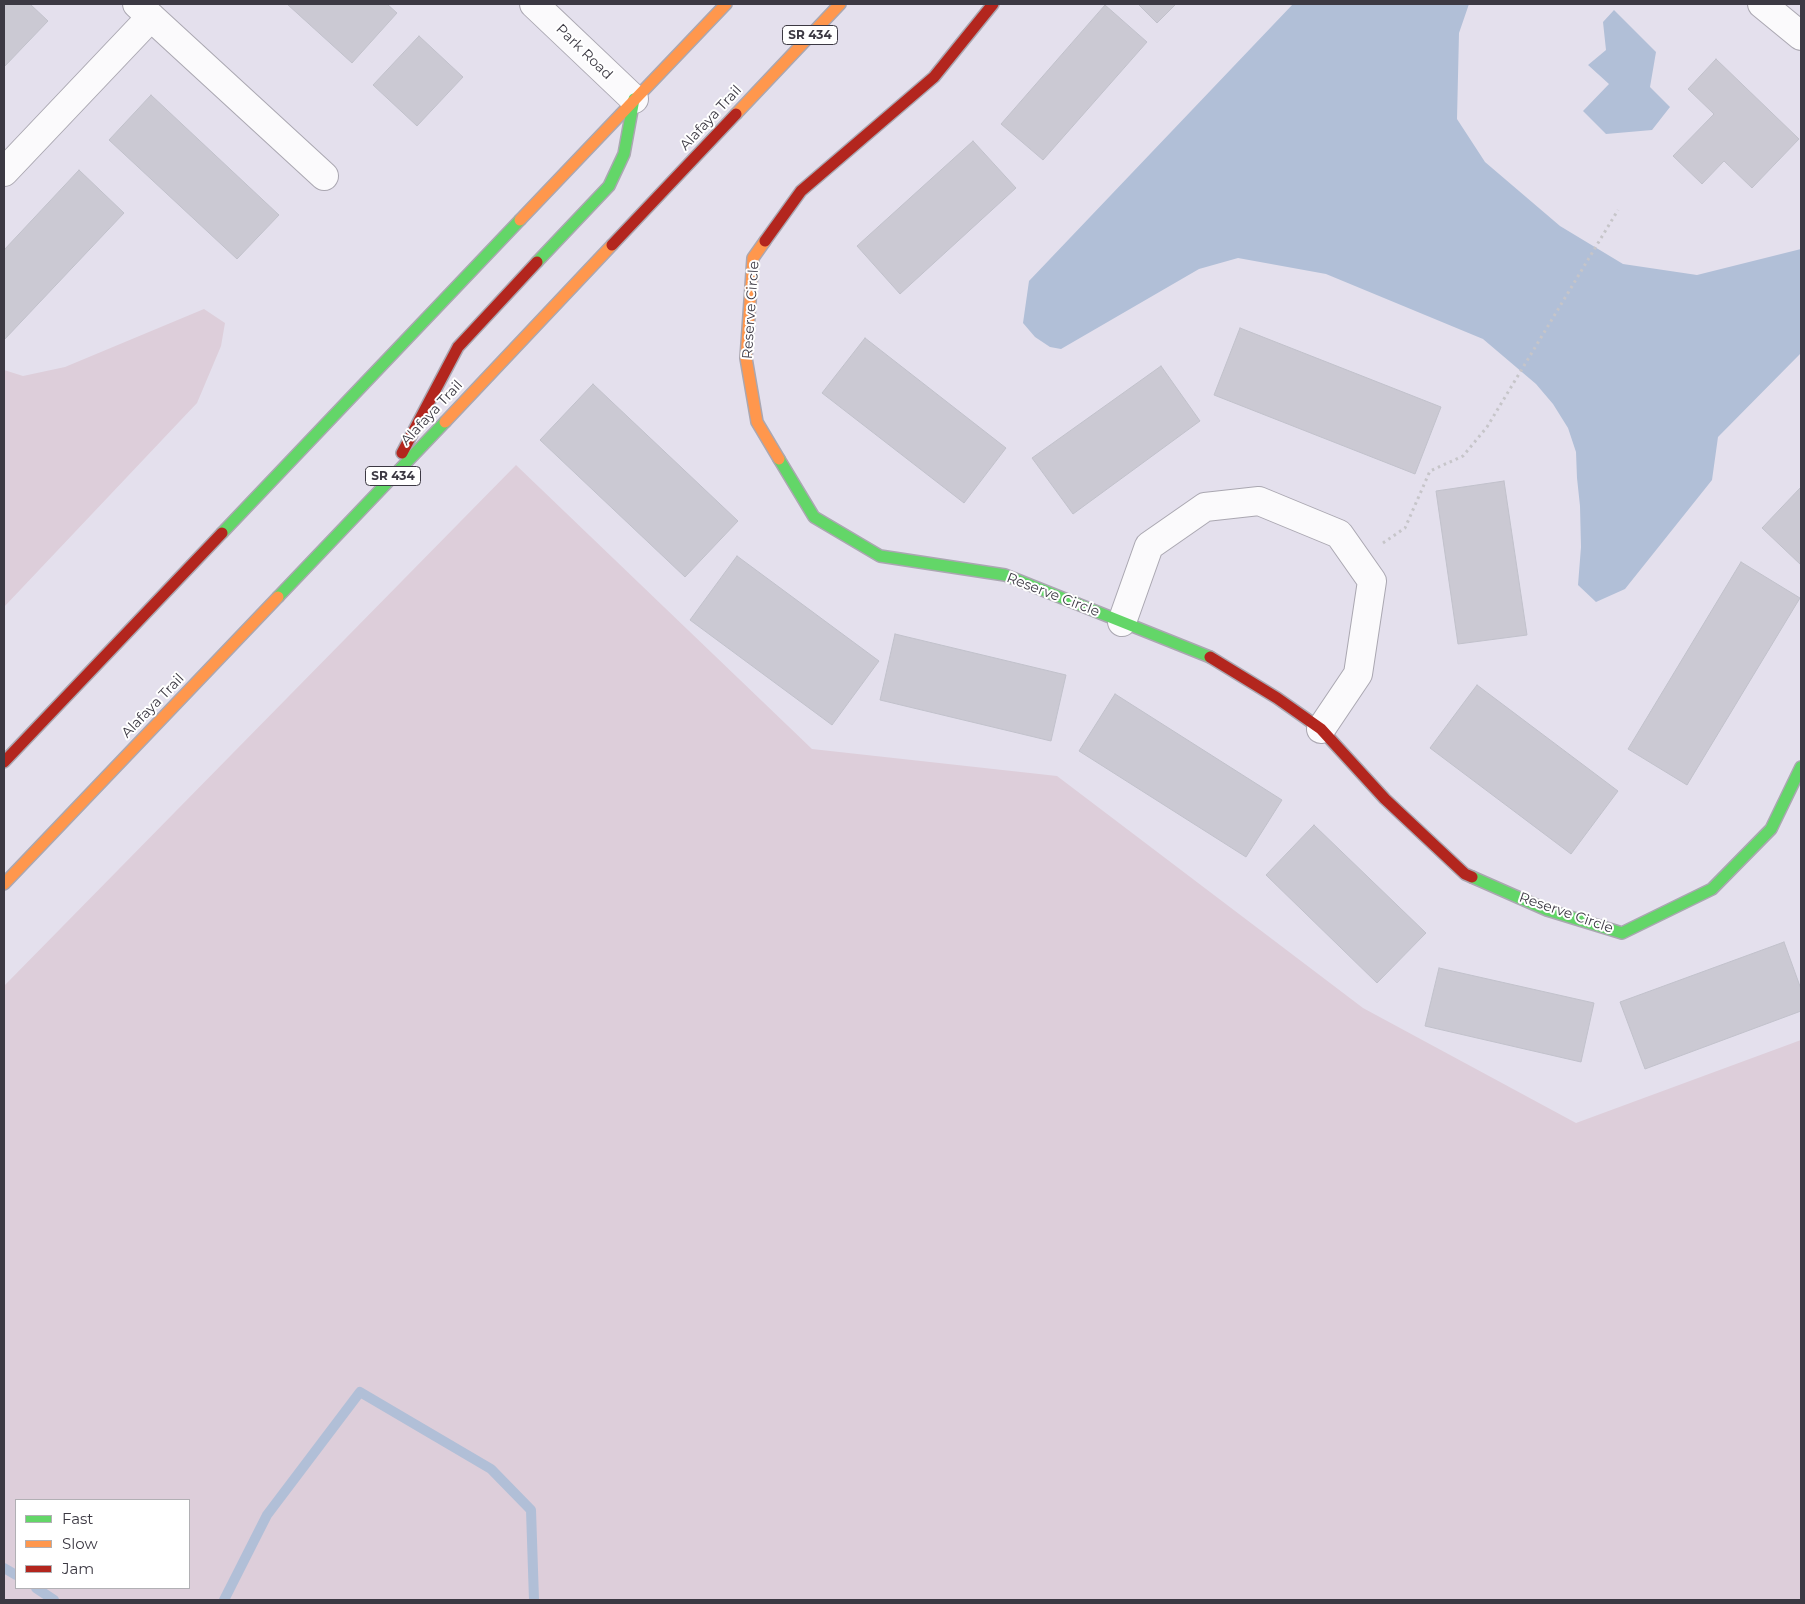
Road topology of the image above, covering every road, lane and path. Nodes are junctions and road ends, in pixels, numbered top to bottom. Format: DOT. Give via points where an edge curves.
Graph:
graph roads {
  1 [pos="534,4"];
  2 [pos="726,4"];
  3 [pos="840,4"];
  4 [pos="993,4"];
  5 [pos="1762,4"];
  6 [pos="144,10"];
  7 [pos="1801,36"];
  8 [pos="634,99"];
  9 [pos="4,172"];
  10 [pos="324,176"];
  11 [pos="1618,210"];
  12 [pos="385,485"];
  13 [pos="1357,561"];
  14 [pos="1122,622"];
  15 [pos="1320,730"];
  16 [pos="4,762"];
  17 [pos="1801,767"];
  18 [pos="4,884"];
  1 -- 8 [label="street, Park Road"];
  2 -- 8 [label="main road"];
  3 -- 12 [label="main road, Alafaya Trail / SR 434"];
  4 -- 14 [label="main road, Reserve Circle" via="934,77 801,191 752,258 746,358 757,422 814,517 880,556 1005,575"];
  5 -- 7 [label="street"];
  6 -- 9 [label="street"];
  6 -- 10 [label="street"];
  8 -- 12 [label="main road" via="624,154 609,186 458,347"];
  8 -- 16 [label="main road"];
  11 -- 13 [label="path" via="1487,427 1463,456 1430,471 1405,528"];
  12 -- 18 [label="main road, Alafaya Trail / SR 434"];
  13 -- 14 [label="street" via="1339,534 1259,501 1205,507 1149,546"];
  13 -- 15 [label="street" via="1372,581 1358,674"];
  14 -- 15 [label="main road, Reserve Circle" via="1212,658 1278,698"];
  15 -- 17 [label="main road, Reserve Circle" via="1385,799 1465,874 1547,910 1622,933 1712,889 1771,829"];
}
